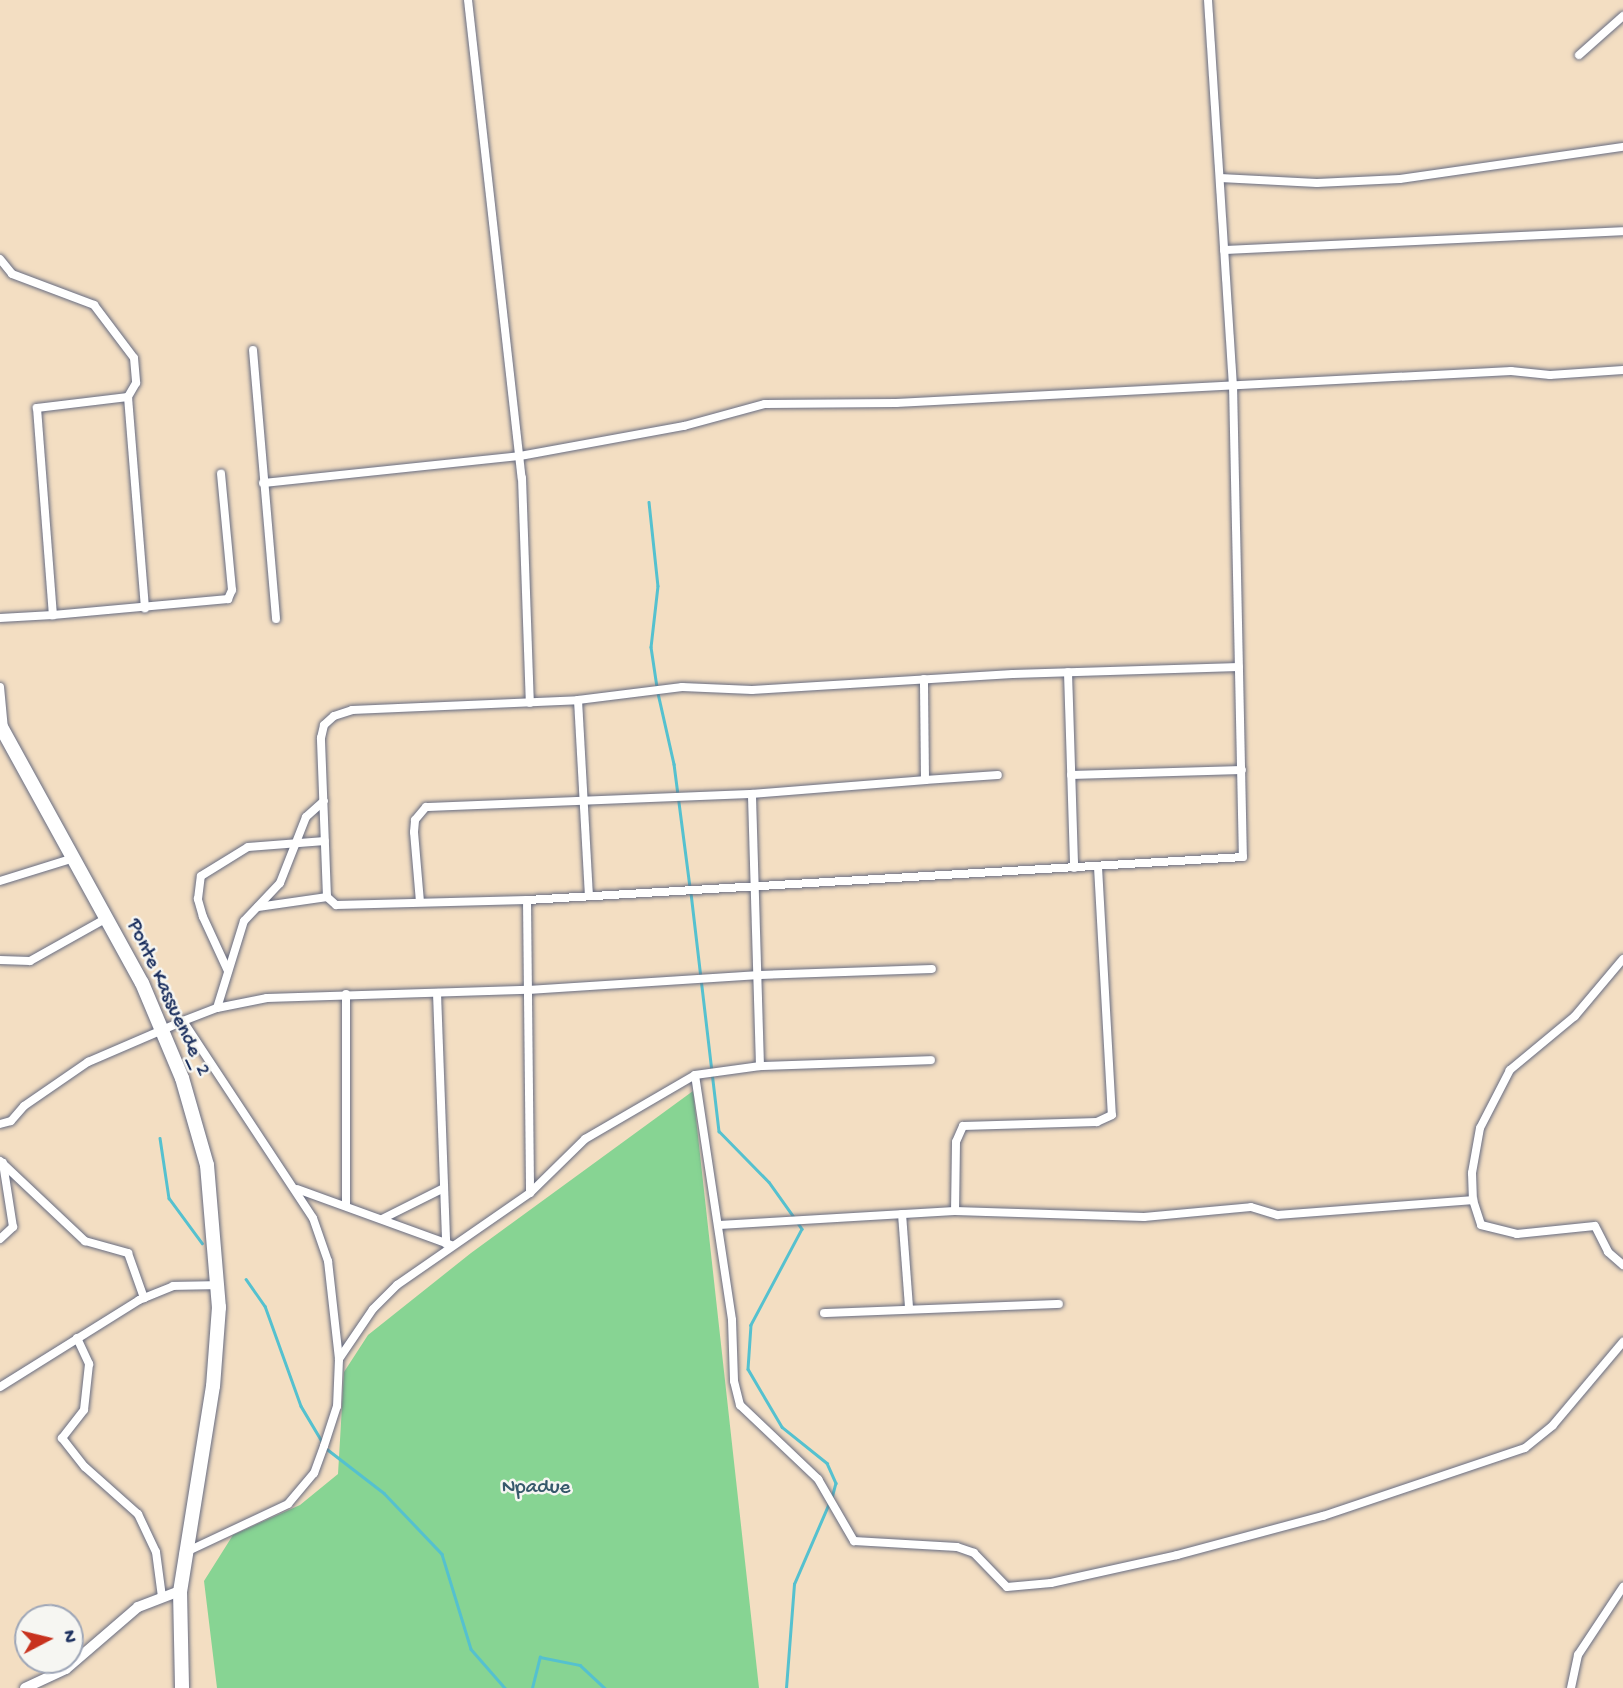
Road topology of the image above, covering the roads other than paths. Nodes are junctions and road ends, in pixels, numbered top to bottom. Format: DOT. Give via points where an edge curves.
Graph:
graph roads {
  1 [pos="468,0"];
  2 [pos="1208,0"];
  3 [pos="1623,16"];
  4 [pos="1579,55"];
  5 [pos="1623,147"];
  6 [pos="1220,177"];
  7 [pos="1623,230"];
  8 [pos="1224,250"];
  9 [pos="0,258"];
  10 [pos="253,350"];
  11 [pos="1623,370"];
  12 [pos="1233,384"];
  13 [pos="128,397"];
  14 [pos="520,456"];
  15 [pos="221,474"];
  16 [pos="263,483"];
  17 [pos="145,608"];
  18 [pos="53,615"];
  19 [pos="0,618"];
  20 [pos="276,619"];
  21 [pos="1239,667"];
  22 [pos="1068,672"];
  23 [pos="924,679"];
  24 [pos="0,687"];
  25 [pos="578,700"];
  26 [pos="530,703"];
  27 [pos="2,729"];
  28 [pos="1242,770"];
  29 [pos="998,775"];
  30 [pos="1071,775"];
  31 [pos="925,780"];
  32 [pos="752,794"];
  33 [pos="324,801"];
  34 [pos="584,802"];
  35 [pos="325,841"];
  36 [pos="298,844"];
  37 [pos="74,858"];
  38 [pos="1098,867"];
  39 [pos="1074,868"];
  40 [pos="0,881"];
  41 [pos="756,884"];
  42 [pos="589,895"];
  43 [pos="327,897"];
  44 [pos="527,900"];
  45 [pos="420,902"];
  46 [pos="257,907"];
  47 [pos="107,918"];
  48 [pos="1623,959"];
  49 [pos="0,960"];
  50 [pos="933,970"];
  51 [pos="228,972"];
  52 [pos="760,975"];
  53 [pos="528,990"];
  54 [pos="437,993"];
  55 [pos="345,994"];
  56 [pos="217,1007"];
  57 [pos="183,1021"];
  58 [pos="163,1030"];
  59 [pos="931,1060"];
  60 [pos="760,1066"];
  61 [pos="695,1075"];
  62 [pos="0,1125"];
  63 [pos="2,1162"];
  64 [pos="444,1188"];
  65 [pos="297,1189"];
  66 [pos="530,1193"];
  67 [pos="1473,1200"];
  68 [pos="346,1206"];
  69 [pos="955,1211"];
  70 [pos="902,1214"];
  71 [pos="382,1219"];
  72 [pos="719,1225"];
  73 [pos="0,1239"];
  74 [pos="446,1244"];
  75 [pos="457,1247"];
  76 [pos="1623,1265"];
  77 [pos="219,1285"];
  78 [pos="144,1298"];
  79 [pos="1059,1304"];
  80 [pos="909,1308"];
  81 [pos="824,1313"];
  82 [pos="77,1338"];
  83 [pos="1623,1342"];
  84 [pos="340,1359"];
  85 [pos="0,1387"];
  86 [pos="184,1553"];
  87 [pos="1623,1587"];
  88 [pos="180,1591"];
  89 [pos="162,1597"];
  90 [pos="25,1688"];
  91 [pos="182,1688"];
  92 [pos="1571,1688"];
  1 -- 14 [label="street"];
  2 -- 6 [label="street"];
  3 -- 4 [label="street"];
  5 -- 6 [label="street" via="1400,179 1317,183"];
  6 -- 8 [label="street"];
  7 -- 8 [label="street"];
  8 -- 12 [label="street"];
  9 -- 13 [label="street" via="12,274 85,299 103,313 134,358 136,383"];
  10 -- 16 [label="street"];
  11 -- 12 [label="street"];
  12 -- 14 [label="street" via="905,403 765,404 684,426"];
  12 -- 21 [label="street"];
  13 -- 17 [label="street"];
  13 -- 18 [label="street" via="37,408"];
  14 -- 16 [label="street"];
  14 -- 26 [label="street"];
  15 -- 17 [label="street" via="232,590 228,599"];
  16 -- 20 [label="street"];
  17 -- 18 [label="street"];
  18 -- 19 [label="street"];
  21 -- 22 [label="street"];
  21 -- 28 [label="street"];
  22 -- 23 [label="street"];
  22 -- 30 [label="street"];
  23 -- 25 [label="street" via="752,690 682,687"];
  23 -- 31 [label="street"];
  24 -- 27 [label="street"];
  25 -- 26 [label="street"];
  25 -- 34 [label="street"];
  26 -- 33 [label="street" via="352,710 334,716 324,725 321,738"];
  27 -- 37 [label="highway, Ponte Kassuende_2"];
  28 -- 30 [label="street"];
  28 -- 38 [label="street" via="1243,857"];
  29 -- 31 [label="street"];
  30 -- 39 [label="street"];
  31 -- 32 [label="street"];
  32 -- 34 [label="street"];
  32 -- 41 [label="street"];
  33 -- 35 [label="street"];
  33 -- 36 [label="street" via="311,810"];
  34 -- 42 [label="street"];
  34 -- 45 [label="street" via="436,804 420,810 414,832"];
  35 -- 36 [label="street"];
  35 -- 43 [label="street"];
  36 -- 46 [label="street" via="281,883"];
  36 -- 51 [label="street" via="248,847 201,876 198,900"];
  37 -- 40 [label="street"];
  37 -- 47 [label="highway, Ponte Kassuende_2"];
  38 -- 39 [label="street"];
  38 -- 69 [label="street" via="1112,1115 1097,1122 963,1126 956,1142"];
  39 -- 41 [label="street"];
  41 -- 42 [label="street"];
  41 -- 52 [label="street"];
  42 -- 44 [label="street"];
  43 -- 45 [label="street" via="336,905"];
  43 -- 46 [label="street"];
  44 -- 45 [label="street"];
  44 -- 53 [label="street"];
  46 -- 51 [label="street" via="244,921"];
  47 -- 49 [label="street" via="30,961"];
  47 -- 58 [label="highway, Ponte Kassuende_2"];
  48 -- 67 [label="street" via="1575,1016 1510,1070 1476,1140"];
  50 -- 52 [label="street"];
  51 -- 56 [label="street"];
  52 -- 53 [label="street"];
  52 -- 60 [label="street"];
  53 -- 54 [label="street"];
  53 -- 66 [label="street"];
  54 -- 55 [label="street"];
  54 -- 64 [label="street"];
  55 -- 56 [label="street" via="267,998"];
  55 -- 68 [label="street"];
  56 -- 57 [label="street"];
  57 -- 58 [label="street"];
  57 -- 65 [label="street"];
  58 -- 62 [label="street" via="88,1062"];
  58 -- 77 [label="highway, Ponte Kassuende_2" via="196,1119 207,1165"];
  59 -- 60 [label="street"];
  60 -- 61 [label="street"];
  61 -- 66 [label="street" via="585,1139"];
  61 -- 72 [label="street"];
  63 -- 73 [label="street" via="13,1227"];
  63 -- 78 [label="street" via="85,1241 128,1253"];
  64 -- 71 [label="street"];
  64 -- 74 [label="street"];
  65 -- 68 [label="street"];
  65 -- 84 [label="street" via="328,1261"];
  66 -- 75 [label="street"];
  67 -- 69 [label="street" via="1278,1215 1251,1207 1144,1217"];
  67 -- 76 [label="street" via="1479,1224 1512,1234 1595,1226 1608,1252"];
  68 -- 71 [label="street"];
  69 -- 70 [label="street"];
  70 -- 72 [label="street"];
  70 -- 80 [label="street"];
  71 -- 74 [label="street"];
  72 -- 83 [label="street" via="740,1405 818,1479 854,1541 957,1547 974,1553 1007,1587 1051,1583 1190,1552 1341,1510 1525,1448 1553,1426"];
  74 -- 75 [label="street"];
  75 -- 84 [label="street" via="384,1296"];
  77 -- 78 [label="street" via="173,1286"];
  77 -- 86 [label="highway, Ponte Kassuende_2" via="213,1386"];
  78 -- 82 [label="street"];
  79 -- 80 [label="street"];
  80 -- 81 [label="street"];
  82 -- 85 [label="street"];
  82 -- 89 [label="street" via="89,1364 83,1410 62,1438 85,1467 138,1514 156,1552"];
  84 -- 86 [label="street" via="337,1406 314,1473 301,1492 288,1504"];
  86 -- 88 [label="highway, Ponte Kassuende_2"];
  87 -- 92 [label="street" via="1573,1664"];
  88 -- 89 [label="street"];
  88 -- 91 [label="highway, Ponte Kassuende_2"];
  89 -- 90 [label="street" via="131,1612 57,1676"];
}
